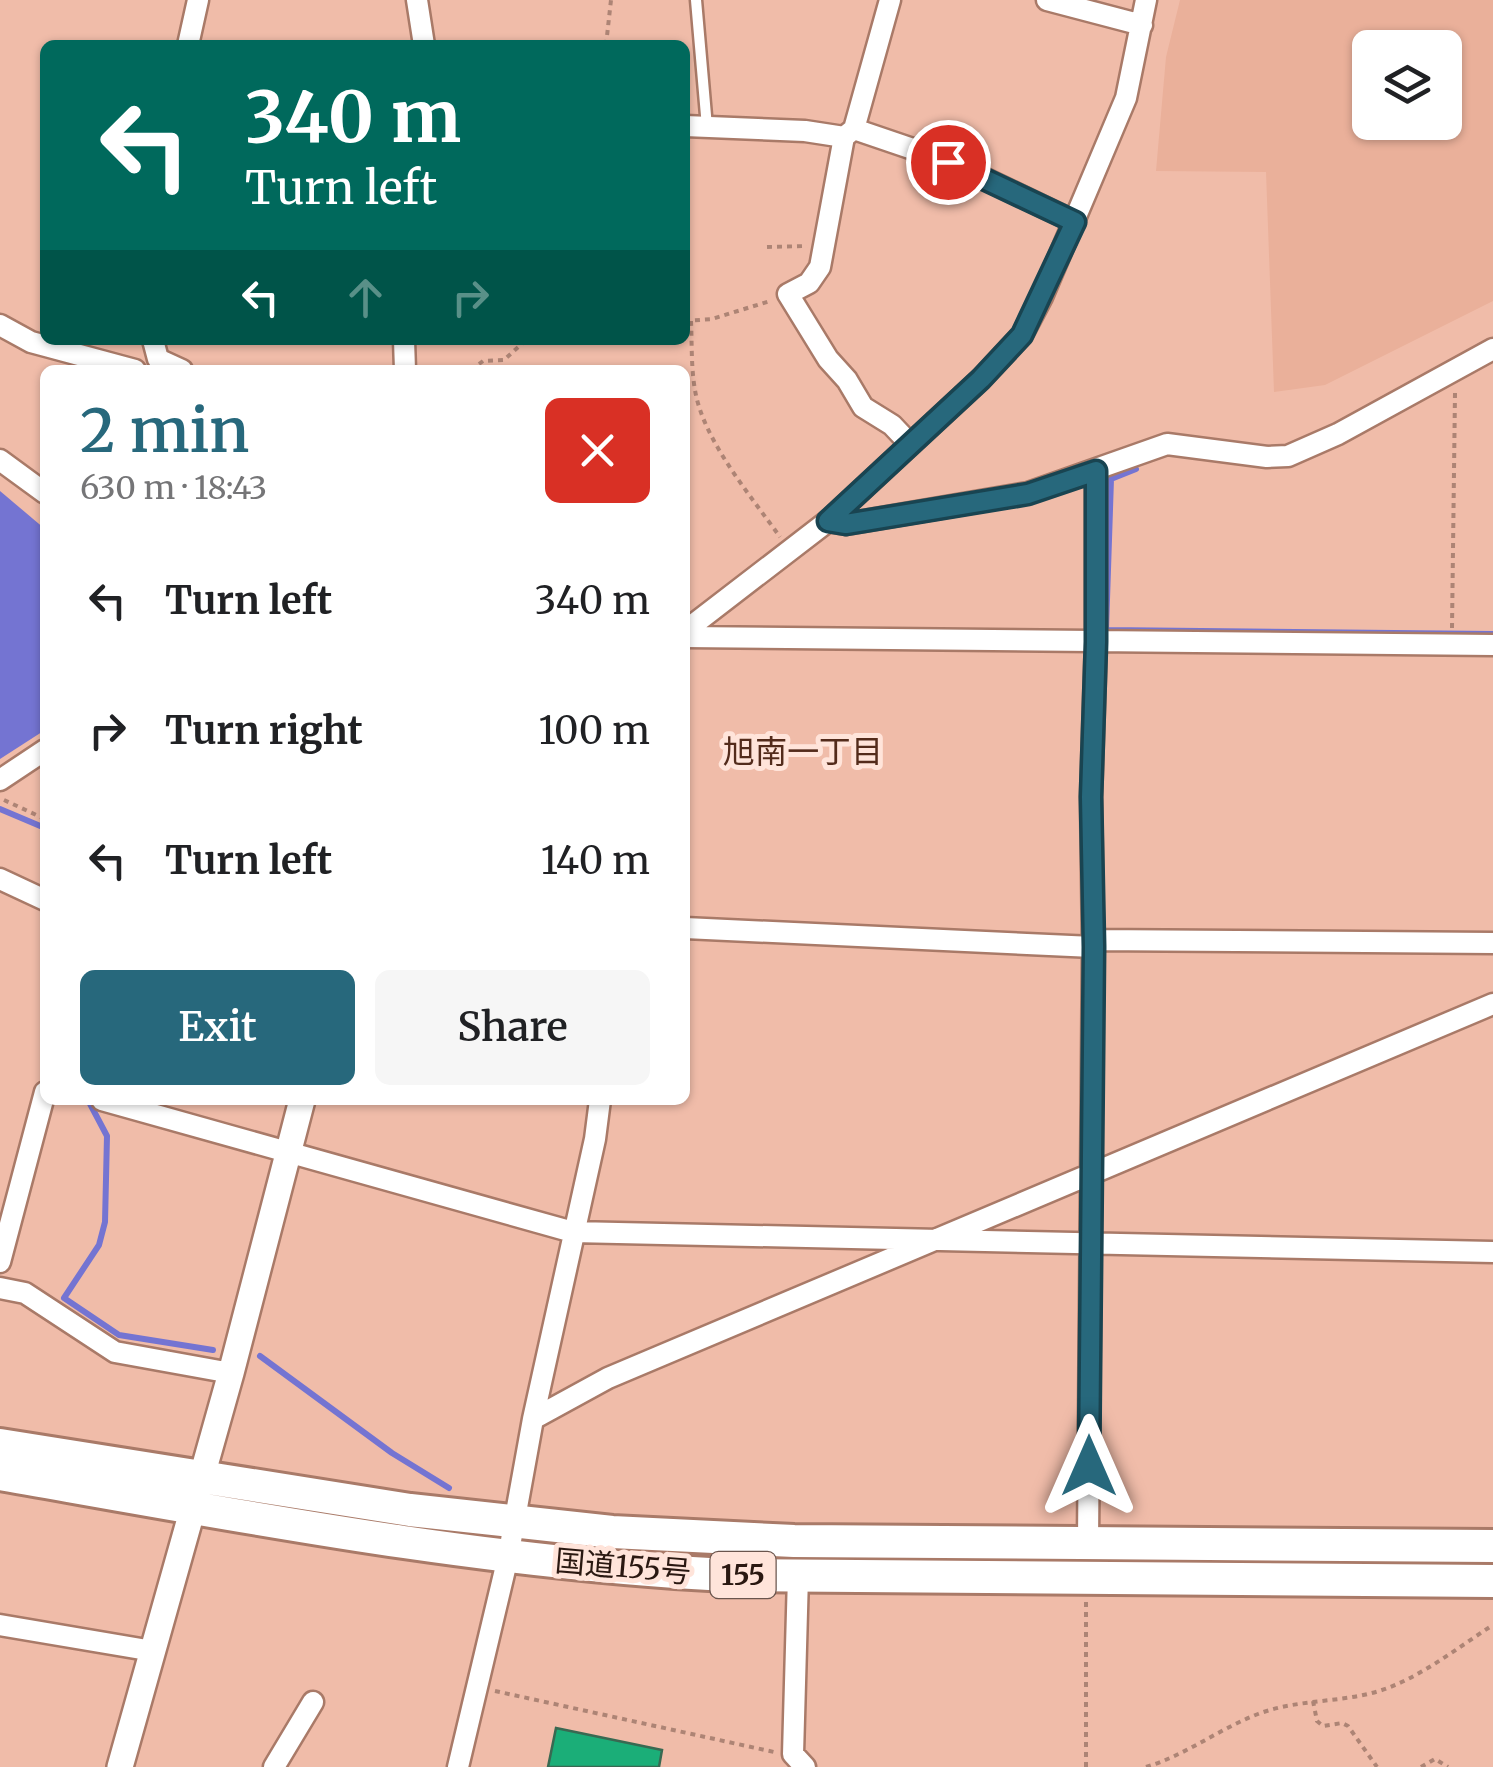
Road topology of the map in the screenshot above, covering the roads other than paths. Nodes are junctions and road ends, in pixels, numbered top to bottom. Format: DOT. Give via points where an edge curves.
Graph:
graph roads {
  1 [pos="198,0"];
  2 [pos="418,0"];
  3 [pos="696,0"];
  4 [pos="890,0"];
  5 [pos="1048,0"];
  6 [pos="1146,0"];
  7 [pos="1142,25"];
  8 [pos="189,40"];
  9 [pos="423,40"];
  10 [pos="690,126"];
  11 [pos="708,128"];
  12 [pos="849,133"];
  13 [pos="1075,222"];
  14 [pos="0,326"];
  15 [pos="40,344"];
  16 [pos="42,345"];
  17 [pos="1493,350"];
  18 [pos="146,360"];
  19 [pos="910,444"];
  20 [pos="0,460"];
  21 [pos="1096,471"];
  22 [pos="40,489"];
  23 [pos="828,521"];
  24 [pos="690,630"];
  25 [pos="690,634"];
  26 [pos="1096,642"];
  27 [pos="1493,645"];
  28 [pos="40,753"];
  29 [pos="0,780"];
  30 [pos="0,880"];
  31 [pos="40,898"];
  32 [pos="690,928"];
  33 [pos="1093,943"];
  34 [pos="1493,943"];
  35 [pos="1493,1004"];
  36 [pos="42,1105"];
  37 [pos="120,1105"];
  38 [pos="301,1105"];
  39 [pos="599,1105"];
  40 [pos="288,1153"];
  41 [pos="1092,1174"];
  42 [pos="572,1232"];
  43 [pos="930,1240"];
  44 [pos="1090,1242"];
  45 [pos="1493,1252"];
  46 [pos="0,1262"];
  47 [pos="0,1288"];
  48 [pos="231,1373"];
  49 [pos="533,1420"];
  50 [pos="0,1445"];
  51 [pos="0,1474"];
  52 [pos="197,1492"];
  53 [pos="515,1523"];
  54 [pos="1088,1541"];
  55 [pos="1493,1546"];
  56 [pos="508,1557"];
  57 [pos="798,1576"];
  58 [pos="1493,1581"];
  59 [pos="0,1625"];
  60 [pos="154,1651"];
  61 [pos="313,1702"];
  62 [pos="799,1760"];
  63 [pos="120,1767"];
  64 [pos="274,1767"];
  65 [pos="458,1767"];
  1 -- 8 [label="street"];
  2 -- 9 [label="street"];
  3 -- 11 [label="lane"];
  4 -- 12 [label="street"];
  5 -- 7 [label="street"];
  6 -- 7 [label="street"];
  7 -- 13 [label="street" via="1126,98"];
  10 -- 11 [label="street"];
  11 -- 12 [label="street"];
  12 -- 13 [label="street" via="948,162"];
  12 -- 19 [label="street" via="816,277 788,294 863,407"];
  13 -- 19 [label="street" via="1022,335"];
  14 -- 15 [label="street"];
  16 -- 18 [label="street"];
  17 -- 21 [label="street" via="1288,456 1167,444"];
  19 -- 23 [label="street"];
  20 -- 22 [label="street"];
  21 -- 23 [label="street" via="1028,494 846,524"];
  21 -- 26 [label="street"];
  23 -- 24 [label="street"];
  25 -- 26 [label="street"];
  26 -- 27 [label="street"];
  26 -- 33 [label="street"];
  28 -- 29 [label="street"];
  30 -- 31 [label="street"];
  32 -- 33 [label="street"];
  33 -- 34 [label="street"];
  33 -- 41 [label="street"];
  35 -- 41 [label="street"];
  36 -- 46 [label="street"];
  37 -- 40 [label="street"];
  38 -- 40 [label="street"];
  39 -- 42 [label="street"];
  40 -- 42 [label="street"];
  40 -- 48 [label="street"];
  41 -- 43 [label="street"];
  41 -- 44 [label="street"];
  42 -- 43 [label="street"];
  42 -- 49 [label="street"];
  43 -- 44 [label="street"];
  43 -- 49 [label="street" via="608,1378"];
  44 -- 45 [label="street"];
  44 -- 54 [label="street"];
  47 -- 48 [label="street" via="25,1293 115,1352"];
  48 -- 52 [label="street"];
  49 -- 53 [label="street"];
  50 -- 52 [label="highway, 国道155号 / 155"];
  51 -- 52 [label="highway, 国道155号 / 155"];
  52 -- 53 [label="highway, 国道155号 / 155"];
  52 -- 56 [label="highway, 国道155号 / 155"];
  52 -- 60 [label="street"];
  53 -- 54 [label="highway, 国道155号 / 155" via="794,1540"];
  53 -- 56 [label="street"];
  54 -- 55 [label="highway, 国道155号 / 155"];
  56 -- 57 [label="highway, 国道155号 / 155" via="642,1571"];
  56 -- 65 [label="street"];
  57 -- 58 [label="highway, 国道155号 / 155"];
  57 -- 62 [label="street"];
  59 -- 60 [label="street"];
  60 -- 63 [label="street"];
  61 -- 64 [label="street"];
}
